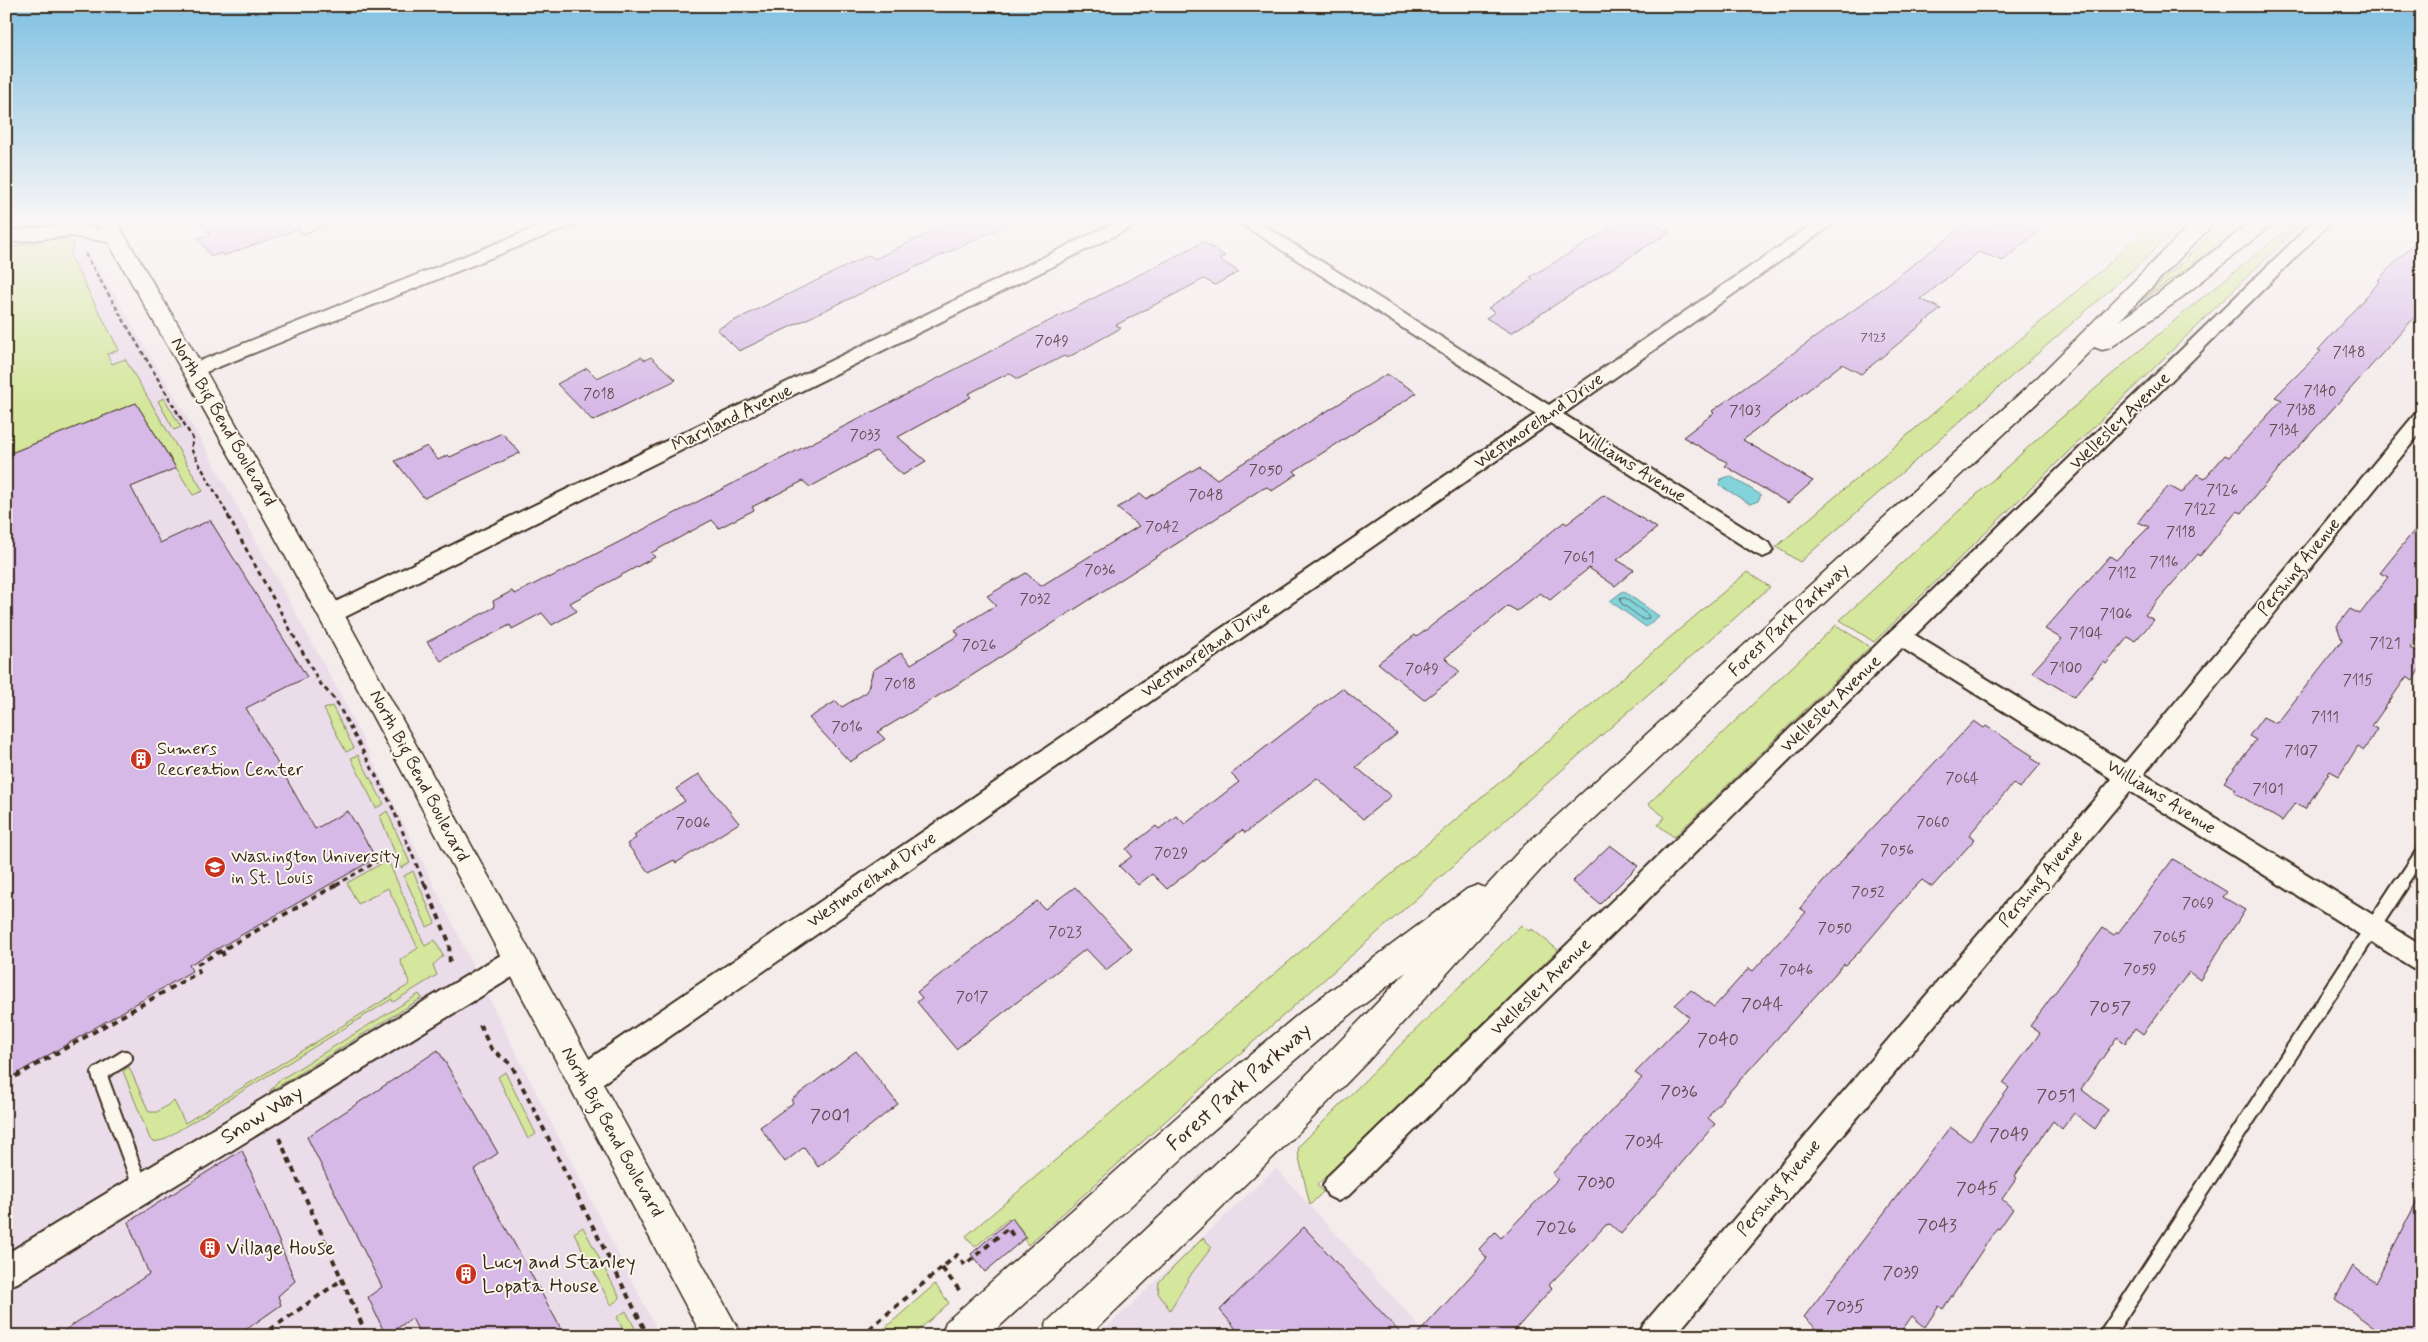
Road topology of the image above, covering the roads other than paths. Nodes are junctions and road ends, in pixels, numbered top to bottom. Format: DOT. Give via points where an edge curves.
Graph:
graph roads {
  1 [pos="143,284"];
  2 [pos="412,284"];
  3 [pos="1004,284"];
  4 [pos="1344,284"];
  5 [pos="1738,284"];
  6 [pos="2144,284"];
  7 [pos="2185,284"];
  8 [pos="2260,284"];
  9 [pos="194,370"];
  10 [pos="2045,383"];
  11 [pos="1549,414"];
  12 [pos="2422,418"];
  13 [pos="1763,549"];
  14 [pos="331,614"];
  15 [pos="1900,636"];
  16 [pos="2128,777"];
  17 [pos="2422,852"];
  18 [pos="1533,857"];
  19 [pos="2372,928"];
  20 [pos="518,959"];
  21 [pos="2422,959"];
  22 [pos="125,1058"];
  23 [pos="583,1080"];
  24 [pos="1338,1186"];
  25 [pos="141,1188"];
  26 [pos="6,1272"];
  27 [pos="723,1336"];
  28 [pos="960,1336"];
  29 [pos="1061,1336"];
  30 [pos="1654,1336"];
  31 [pos="2106,1336"];
  1 -- 9 [label="main road, North Big Bend Boulevard"];
  2 -- 9 [label="street"];
  3 -- 14 [label="street, Maryland Avenue"];
  4 -- 11 [label="street, Williams Avenue"];
  5 -- 11 [label="street, Westmoreland Drive"];
  6 -- 10 [label="main road, Forest Park Parkway"];
  7 -- 10 [label="main road, Forest Park Parkway"];
  8 -- 15 [label="street, Wellesley Avenue"];
  9 -- 14 [label="main road, North Big Bend Boulevard"];
  10 -- 18 [label="main road, Forest Park Parkway"];
  11 -- 13 [label="street, Williams Avenue"];
  11 -- 23 [label="street, Westmoreland Drive"];
  12 -- 16 [label="street, Pershing Avenue"];
  14 -- 20 [label="main road, North Big Bend Boulevard"];
  15 -- 16 [label="street, Williams Avenue"];
  15 -- 24 [label="street, Wellesley Avenue"];
  16 -- 19 [label="street, Williams Avenue"];
  16 -- 30 [label="street, Pershing Avenue"];
  17 -- 19 [label="lane"];
  18 -- 28 [label="main road, Forest Park Parkway" via="1312,1024 1198,1121"];
  18 -- 29 [label="main road, Forest Park Parkway" via="1356,1050"];
  19 -- 21 [label="street, Williams Avenue"];
  19 -- 31 [label="lane"];
  20 -- 23 [label="main road, North Big Bend Boulevard"];
  20 -- 25 [label="street, Snow Way"];
  22 -- 25 [label="lane" via="99,1074"];
  23 -- 27 [label="main road, North Big Bend Boulevard"];
  25 -- 26 [label="street, Snow Way"];
}
